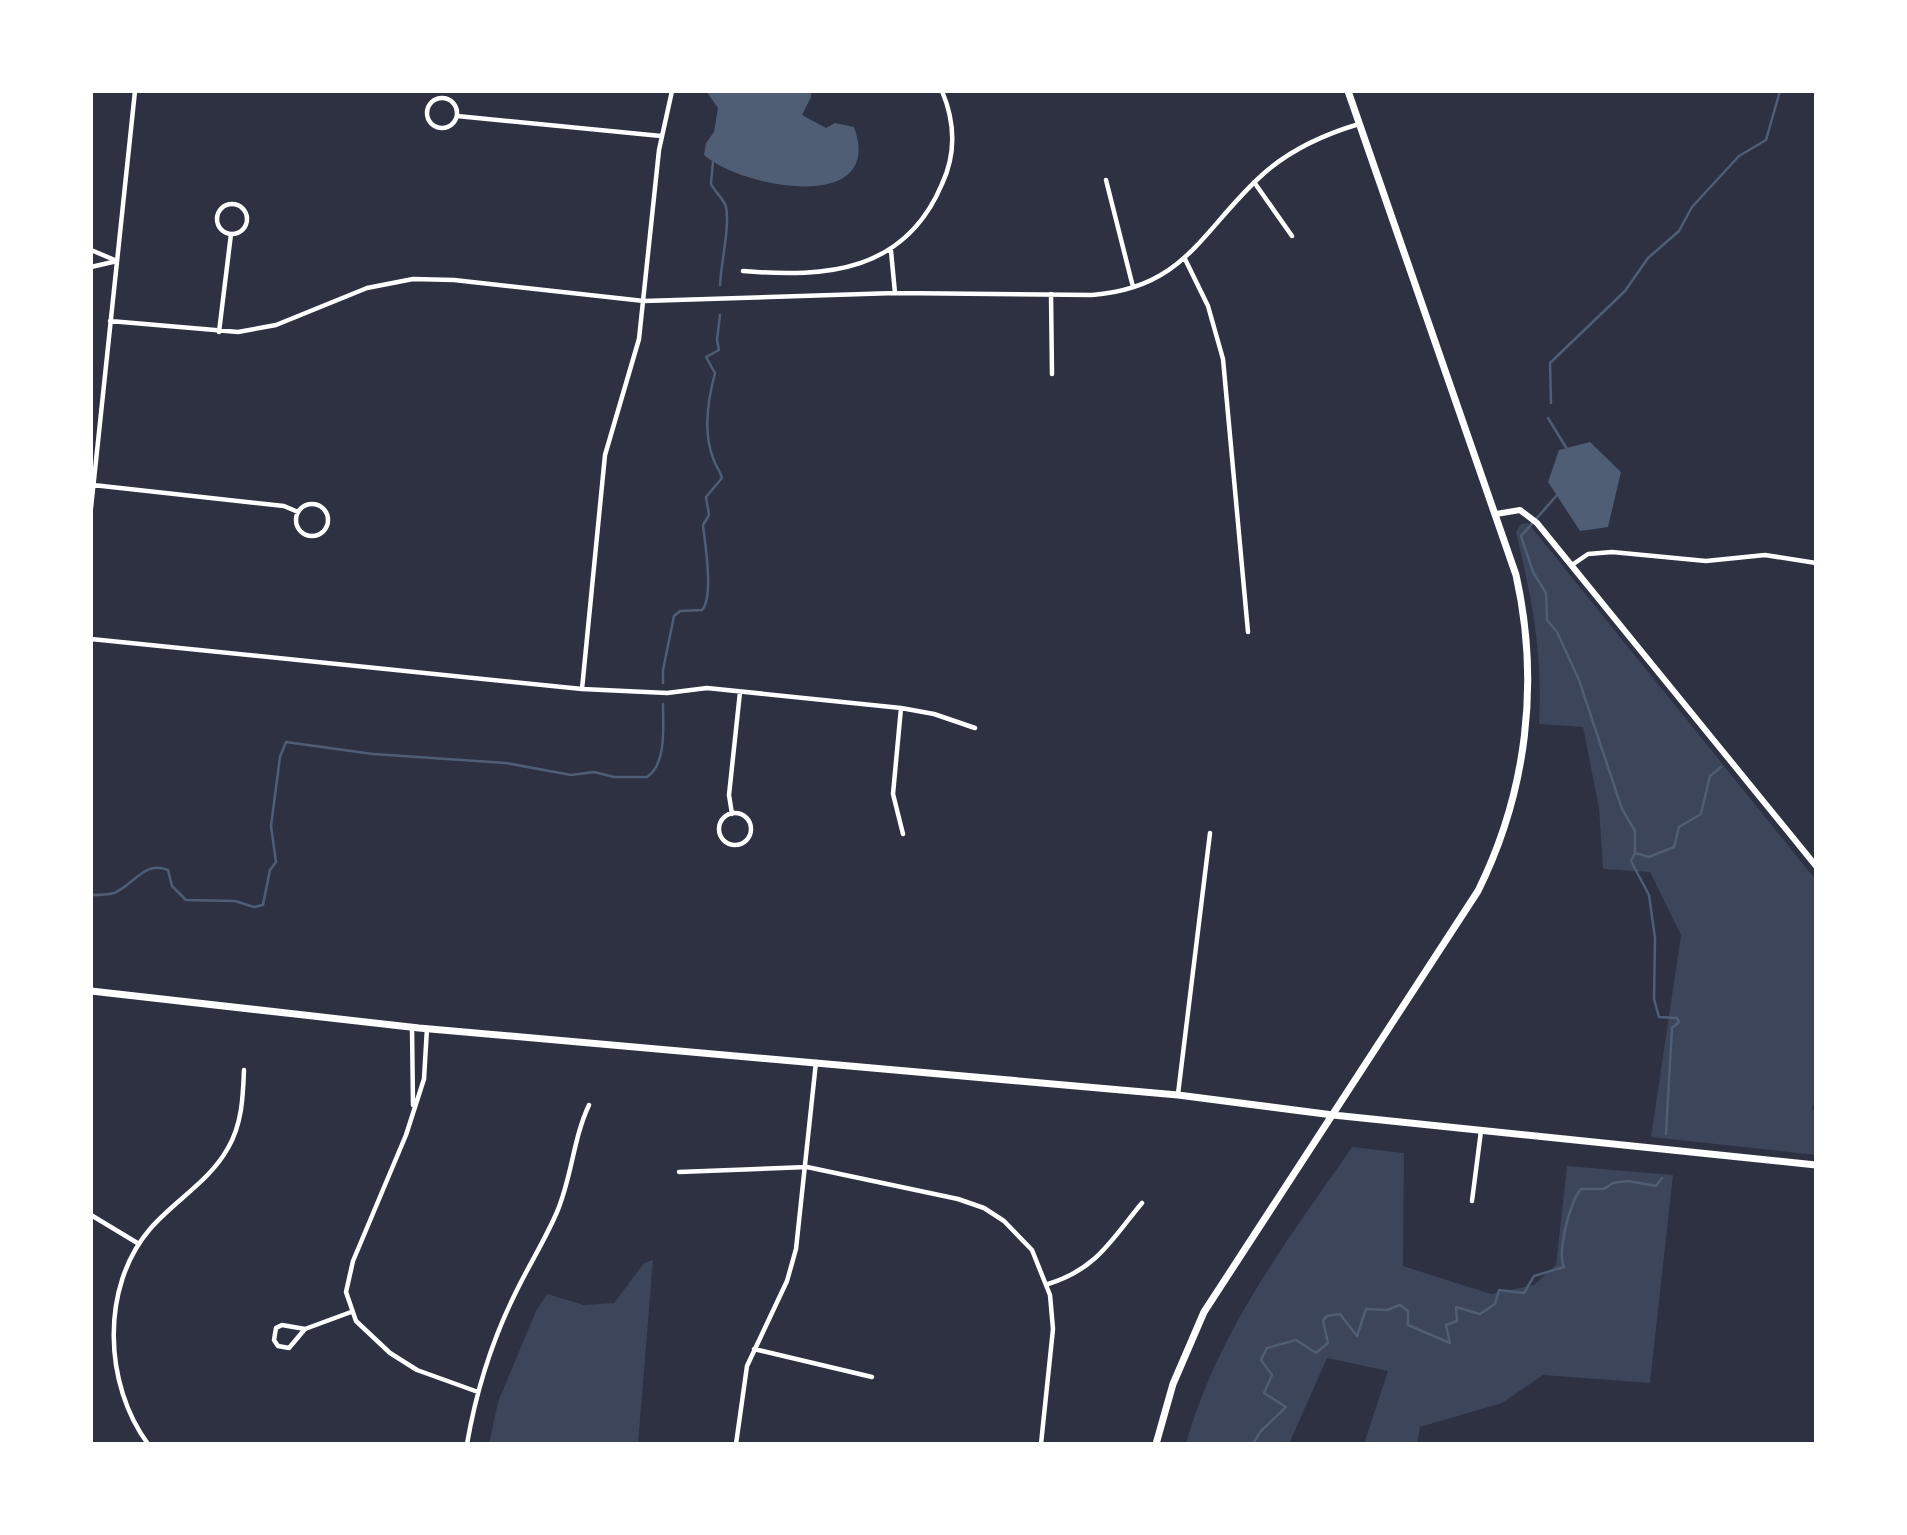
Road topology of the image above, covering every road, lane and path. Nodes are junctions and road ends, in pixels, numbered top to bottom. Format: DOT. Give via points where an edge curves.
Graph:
graph roads {
  1 [pos="135,91"];
  2 [pos="672,91"];
  3 [pos="942,91"];
  4 [pos="1348,91"];
  5 [pos="457,116"];
  6 [pos="1360,124"];
  7 [pos="662,136"];
  8 [pos="1106,180"];
  9 [pos="1254,182"];
  10 [pos="231,234"];
  11 [pos="1292,236"];
  12 [pos="91,250"];
  13 [pos="891,251"];
  14 [pos="1185,259"];
  15 [pos="117,261"];
  16 [pos="91,267"];
  17 [pos="743,271"];
  18 [pos="1133,287"];
  19 [pos="895,293"];
  20 [pos="1051,294"];
  21 [pos="644,301"];
  22 [pos="110,321"];
  23 [pos="219,332"];
  24 [pos="1052,374"];
  25 [pos="93,485"];
  26 [pos="92,495"];
  27 [pos="91,508"];
  28 [pos="298,512"];
  29 [pos="1496,514"];
  30 [pos="1816,563"];
  31 [pos="1572,565"];
  32 [pos="1248,632"];
  33 [pos="91,639"];
  34 [pos="582,689"];
  35 [pos="740,692"];
  36 [pos="901,708"];
  37 [pos="975,728"];
  38 [pos="732,814"];
  39 [pos="903,834"];
  40 [pos="1210,834"];
  41 [pos="1816,866"];
  42 [pos="91,991"];
  43 [pos="412,1027"];
  44 [pos="427,1028"];
  45 [pos="816,1061"];
  46 [pos="244,1070"];
  47 [pos="1178,1095"];
  48 [pos="589,1105"];
  49 [pos="414,1109"];
  50 [pos="1333,1115"];
  51 [pos="1481,1130"];
  52 [pos="1816,1165"];
  53 [pos="807,1167"];
  54 [pos="678,1172"];
  55 [pos="1472,1200"];
  56 [pos="1142,1203"];
  57 [pos="91,1215"];
  58 [pos="139,1244"];
  59 [pos="1048,1284"];
  60 [pos="351,1312"];
  61 [pos="304,1329"];
  62 [pos="754,1349"];
  63 [pos="872,1377"];
  64 [pos="478,1392"];
  65 [pos="148,1444"];
  66 [pos="467,1444"];
  67 [pos="736,1444"];
  68 [pos="1041,1444"];
  69 [pos="1156,1444"];
  1 -- 15 [label="street"];
  2 -- 7 [label="street"];
  3 -- 13 [label="street" via="952,129 945,178 914,230"];
  4 -- 6 [label="main road"];
  5 -- 5 [label="street" via="452,102 443,98 428,108 430,123 439,128 449,127"];
  5 -- 7 [label="street"];
  6 -- 9 [label="street" via="1299,148"];
  6 -- 29 [label="main road"];
  7 -- 21 [label="street"];
  8 -- 18 [label="street"];
  9 -- 11 [label="street"];
  9 -- 14 [label="street"];
  10 -- 10 [label="street" via="247,221 242,207 232,204 222,208 218,217 222,230"];
  10 -- 23 [label="street"];
  12 -- 15 [label="street"];
  13 -- 17 [label="street" via="818,273"];
  13 -- 19 [label="street"];
  14 -- 18 [label="street" via="1161,276"];
  14 -- 32 [label="street" via="1208,306 1223,359"];
  15 -- 16 [label="street"];
  15 -- 22 [label="street"];
  18 -- 20 [label="street" via="1092,295"];
  19 -- 20 [label="street"];
  19 -- 21 [label="street"];
  20 -- 24 [label="street"];
  21 -- 23 [label="street" via="413,279 367,288 276,325"];
  21 -- 34 [label="street" via="635,359 605,455"];
  22 -- 23 [label="street"];
  22 -- 25 [label="street"];
  25 -- 26 [label="street"];
  25 -- 28 [label="street" via="284,506"];
  26 -- 27 [label="street"];
  28 -- 28 [label="street" via="298,527 305,534 320,534 327,526 321,507 311,504"];
  29 -- 31 [label="street" via="1520,509 1531,516"];
  29 -- 50 [label="main road" via="1516,575 1527,641 1527,718 1515,791 1478,891"];
  30 -- 31 [label="street" via="1765,555 1706,561 1612,552 1588,554"];
  31 -- 41 [label="street"];
  33 -- 34 [label="street"];
  34 -- 35 [label="street"];
  35 -- 36 [label="street"];
  35 -- 38 [label="street" via="729,795"];
  36 -- 37 [label="street" via="934,713"];
  36 -- 39 [label="street" via="893,794"];
  38 -- 38 [label="street" via="723,819 719,830 727,843 737,845 749,837 751,827 743,815"];
  40 -- 47 [label="street"];
  42 -- 43 [label="main road"];
  43 -- 44 [label="main road"];
  43 -- 49 [label="street"];
  44 -- 45 [label="main road"];
  44 -- 49 [label="street" via="424,1079"];
  45 -- 47 [label="main road"];
  45 -- 53 [label="street"];
  46 -- 58 [label="street" via="243,1105 229,1146 216,1166"];
  47 -- 50 [label="main road"];
  48 -- 64 [label="street" via="579,1126 558,1211 504,1318"];
  49 -- 60 [label="street" via="348,1276"];
  50 -- 51 [label="main road"];
  50 -- 69 [label="main road" via="1204,1312 1173,1384"];
  51 -- 52 [label="main road"];
  51 -- 55 [label="street"];
  53 -- 54 [label="street"];
  53 -- 59 [label="street" via="958,1199 984,1209 1023,1238"];
  53 -- 62 [label="street" via="793,1260"];
  56 -- 59 [label="street" via="1086,1268"];
  57 -- 58 [label="street"];
  58 -- 65 [label="street" via="121,1287 114,1358 122,1398"];
  59 -- 68 [label="street" via="1053,1329"];
  60 -- 61 [label="street"];
  60 -- 64 [label="street" via="375,1341 401,1361"];
  61 -- 61 [label="street" via="282,1325 276,1328 274,1340 289,1348"];
  62 -- 63 [label="street"];
  62 -- 67 [label="street" via="742,1388"];
  64 -- 66 [label="street"];
}
